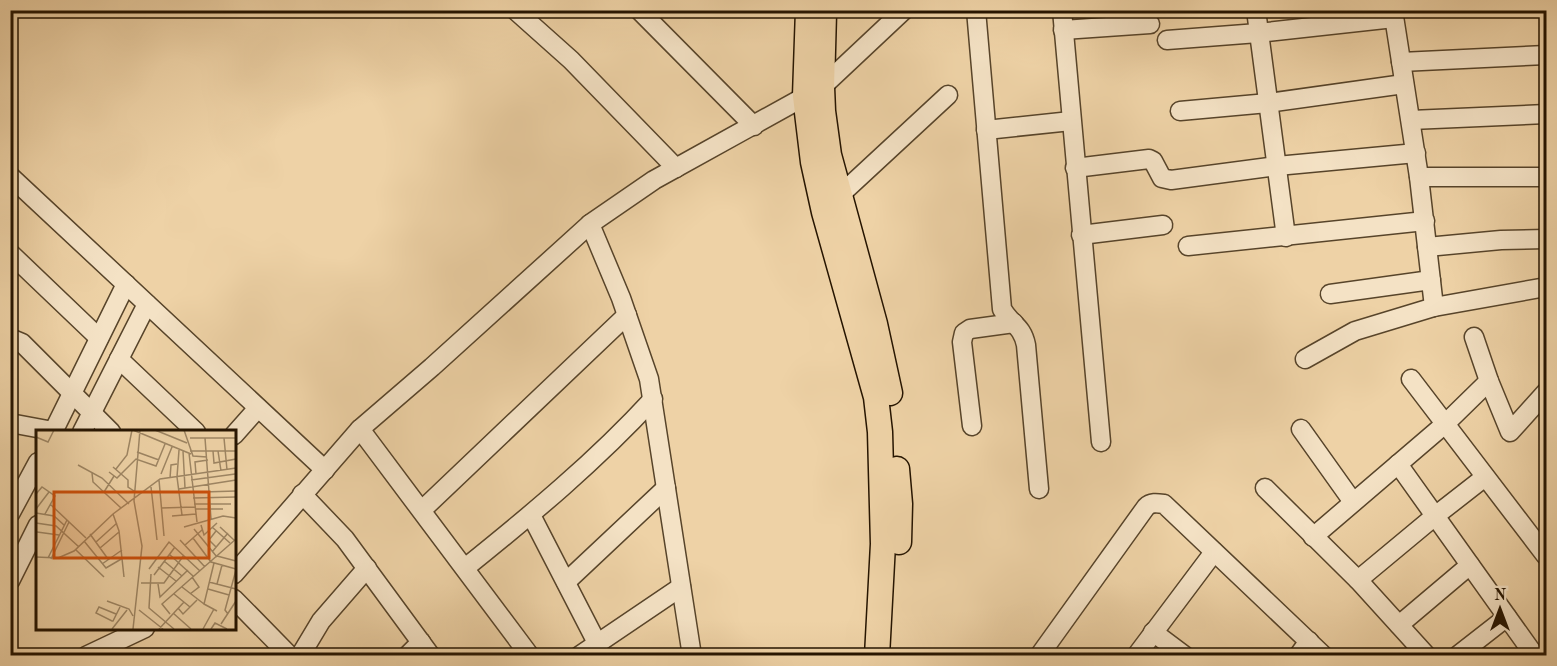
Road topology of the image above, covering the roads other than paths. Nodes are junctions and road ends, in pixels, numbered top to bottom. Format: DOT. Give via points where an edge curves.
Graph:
graph roads {
  1 [pos="515,10"];
  2 [pos="639,10"];
  3 [pos="808,10"];
  4 [pos="825,10"];
  5 [pos="904,10"];
  6 [pos="976,10"];
  7 [pos="1062,10"];
  8 [pos="1256,10"];
  9 [pos="1394,14"];
  10 [pos="1150,24"];
  11 [pos="1063,30"];
  12 [pos="1258,33"];
  13 [pos="1167,40"];
  14 [pos="1546,55"];
  15 [pos="1401,62"];
  16 [pos="1404,84"];
  17 [pos="813,91"];
  18 [pos="948,96"];
  19 [pos="1269,103"];
  20 [pos="1180,111"];
  21 [pos="1546,114"];
  22 [pos="1411,120"];
  23 [pos="1071,121"];
  24 [pos="754,126"];
  25 [pos="986,130"];
  26 [pos="1416,153"];
  27 [pos="1277,166"];
  28 [pos="676,168"];
  29 [pos="1075,168"];
  30 [pos="10,176"];
  31 [pos="1419,177"];
  32 [pos="1546,177"];
  33 [pos="840,195"];
  34 [pos="1425,221"];
  35 [pos="590,225"];
  36 [pos="1163,225"];
  37 [pos="1081,235"];
  38 [pos="1286,237"];
  39 [pos="1546,239"];
  40 [pos="1188,246"];
  41 [pos="1427,247"];
  42 [pos="10,253"];
  43 [pos="1431,280"];
  44 [pos="126,284"];
  45 [pos="1546,287"];
  46 [pos="1330,294"];
  47 [pos="147,304"];
  48 [pos="1434,307"];
  49 [pos="627,315"];
  50 [pos="1014,322"];
  51 [pos="10,338"];
  52 [pos="99,338"];
  53 [pos="1474,338"];
  54 [pos="119,359"];
  55 [pos="1305,359"];
  56 [pos="1411,379"];
  57 [pos="1489,381"];
  58 [pos="1546,392"];
  59 [pos="73,393"];
  60 [pos="653,399"];
  61 [pos="258,408"];
  62 [pos="91,414"];
  63 [pos="10,423"];
  64 [pos="1445,424"];
  65 [pos="972,426"];
  66 [pos="360,429"];
  67 [pos="1301,429"];
  68 [pos="43,430"];
  69 [pos="54,430"];
  70 [pos="83,430"];
  71 [pos="109,430"];
  72 [pos="194,430"];
  73 [pos="236,433"];
  74 [pos="1101,442"];
  75 [pos="1398,464"];
  76 [pos="36,466"];
  77 [pos="325,470"];
  78 [pos="1485,477"];
  79 [pos="666,488"];
  80 [pos="1265,488"];
  81 [pos="1039,489"];
  82 [pos="302,494"];
  83 [pos="1353,502"];
  84 [pos="422,510"];
  85 [pos="10,514"];
  86 [pos="531,515"];
  87 [pos="1435,516"];
  88 [pos="36,529"];
  89 [pos="1312,537"];
  90 [pos="1214,552"];
  91 [pos="1546,556"];
  92 [pos="238,561"];
  93 [pos="1470,565"];
  94 [pos="367,568"];
  95 [pos="465,568"];
  96 [pos="1358,580"];
  97 [pos="10,581"];
  98 [pos="566,582"];
  99 [pos="681,586"];
  100 [pos="236,601"];
  101 [pos="1507,617"];
  102 [pos="1399,625"];
  103 [pos="141,630"];
  104 [pos="1153,632"];
  105 [pos="1309,640"];
  106 [pos="597,643"];
  107 [pos="426,649"];
  108 [pos="86,656"];
  109 [pos="290,656"];
  110 [pos="300,656"];
  111 [pos="407,656"];
  112 [pos="530,656"];
  113 [pos="579,656"];
  114 [pos="692,656"];
  115 [pos="877,656"];
  116 [pos="893,656"];
  117 [pos="1039,656"];
  118 [pos="1137,656"];
  119 [pos="1185,656"];
  120 [pos="1298,656"];
  121 [pos="1324,656"];
  122 [pos="1427,656"];
  123 [pos="1457,656"];
  124 [pos="1535,656"];
  1 -- 28 [label="street" via="571,60"];
  2 -- 24 [label="street"];
  3 -- 17 [label="main road"];
  4 -- 17 [label="main road"];
  5 -- 17 [label="street"];
  6 -- 25 [label="street"];
  7 -- 11 [label="street"];
  8 -- 12 [label="street"];
  9 -- 12 [label="street"];
  9 -- 15 [label="street"];
  10 -- 11 [label="street"];
  11 -- 23 [label="street"];
  12 -- 13 [label="street"];
  12 -- 19 [label="street"];
  14 -- 15 [label="street"];
  15 -- 16 [label="street"];
  16 -- 19 [label="street"];
  16 -- 22 [label="street"];
  17 -- 24 [label="street"];
  17 -- 33 [label="main road" via="823,111"];
  17 -- 115 [label="main road" via="813,162 876,397 883,480"];
  18 -- 33 [label="street"];
  19 -- 20 [label="street"];
  19 -- 27 [label="street"];
  21 -- 22 [label="street"];
  22 -- 26 [label="street"];
  23 -- 25 [label="street"];
  23 -- 29 [label="street"];
  24 -- 28 [label="street"];
  25 -- 50 [label="street" via="1002,309"];
  26 -- 27 [label="street"];
  26 -- 31 [label="street"];
  27 -- 29 [label="street" via="1172,180 1162,178 1149,159"];
  27 -- 38 [label="street"];
  28 -- 35 [label="street"];
  29 -- 37 [label="street"];
  30 -- 44 [label="street"];
  31 -- 32 [label="street"];
  31 -- 34 [label="street"];
  33 -- 116 [label="main road" via="889,383 900,504"];
  34 -- 38 [label="street"];
  34 -- 41 [label="street"];
  35 -- 49 [label="street"];
  35 -- 66 [label="street"];
  36 -- 37 [label="street"];
  37 -- 74 [label="street"];
  38 -- 40 [label="street"];
  39 -- 41 [label="street"];
  41 -- 43 [label="street"];
  42 -- 52 [label="street"];
  43 -- 46 [label="street"];
  43 -- 48 [label="street"];
  44 -- 47 [label="street"];
  44 -- 52 [label="street"];
  45 -- 48 [label="street"];
  47 -- 54 [label="street"];
  47 -- 61 [label="street"];
  48 -- 55 [label="street" via="1355,331"];
  49 -- 60 [label="street"];
  49 -- 84 [label="street"];
  50 -- 65 [label="street" via="964,333"];
  50 -- 81 [label="street" via="1026,345"];
  51 -- 59 [label="street" via="22,344"];
  52 -- 59 [label="street"];
  53 -- 57 [label="street"];
  54 -- 62 [label="street"];
  54 -- 72 [label="street"];
  56 -- 64 [label="street"];
  57 -- 58 [label="street" via="1510,432"];
  57 -- 64 [label="street"];
  59 -- 62 [label="street"];
  59 -- 69 [label="street"];
  60 -- 79 [label="street"];
  60 -- 86 [label="street"];
  61 -- 73 [label="street"];
  61 -- 77 [label="street"];
  62 -- 70 [label="street"];
  62 -- 71 [label="street"];
  63 -- 68 [label="street"];
  64 -- 75 [label="street"];
  64 -- 78 [label="street"];
  66 -- 77 [label="street"];
  66 -- 84 [label="street"];
  67 -- 83 [label="street"];
  75 -- 83 [label="street"];
  75 -- 87 [label="street"];
  76 -- 85 [label="street"];
  77 -- 82 [label="street"];
  78 -- 87 [label="street"];
  78 -- 91 [label="street"];
  79 -- 98 [label="street"];
  79 -- 99 [label="street"];
  80 -- 89 [label="street"];
  82 -- 92 [label="street"];
  82 -- 94 [label="street"];
  83 -- 89 [label="street"];
  84 -- 95 [label="street"];
  86 -- 95 [label="street"];
  86 -- 98 [label="street"];
  87 -- 93 [label="street"];
  87 -- 96 [label="street"];
  88 -- 97 [label="street"];
  89 -- 96 [label="street"];
  90 -- 104 [label="street"];
  90 -- 105 [label="street"];
  90 -- 117 [label="street" via="1164,504 1149,504"];
  93 -- 101 [label="street"];
  93 -- 102 [label="street"];
  94 -- 107 [label="street"];
  94 -- 110 [label="street" via="321,621"];
  95 -- 112 [label="street"];
  96 -- 102 [label="street"];
  98 -- 106 [label="street"];
  99 -- 106 [label="street"];
  99 -- 114 [label="street"];
  100 -- 109 [label="street"];
  101 -- 123 [label="street"];
  101 -- 124 [label="street"];
  102 -- 122 [label="street"];
  103 -- 108 [label="street"];
  104 -- 118 [label="street"];
  104 -- 119 [label="street"];
  105 -- 120 [label="street"];
  105 -- 121 [label="street"];
  106 -- 113 [label="street"];
  107 -- 111 [label="street"];
}
